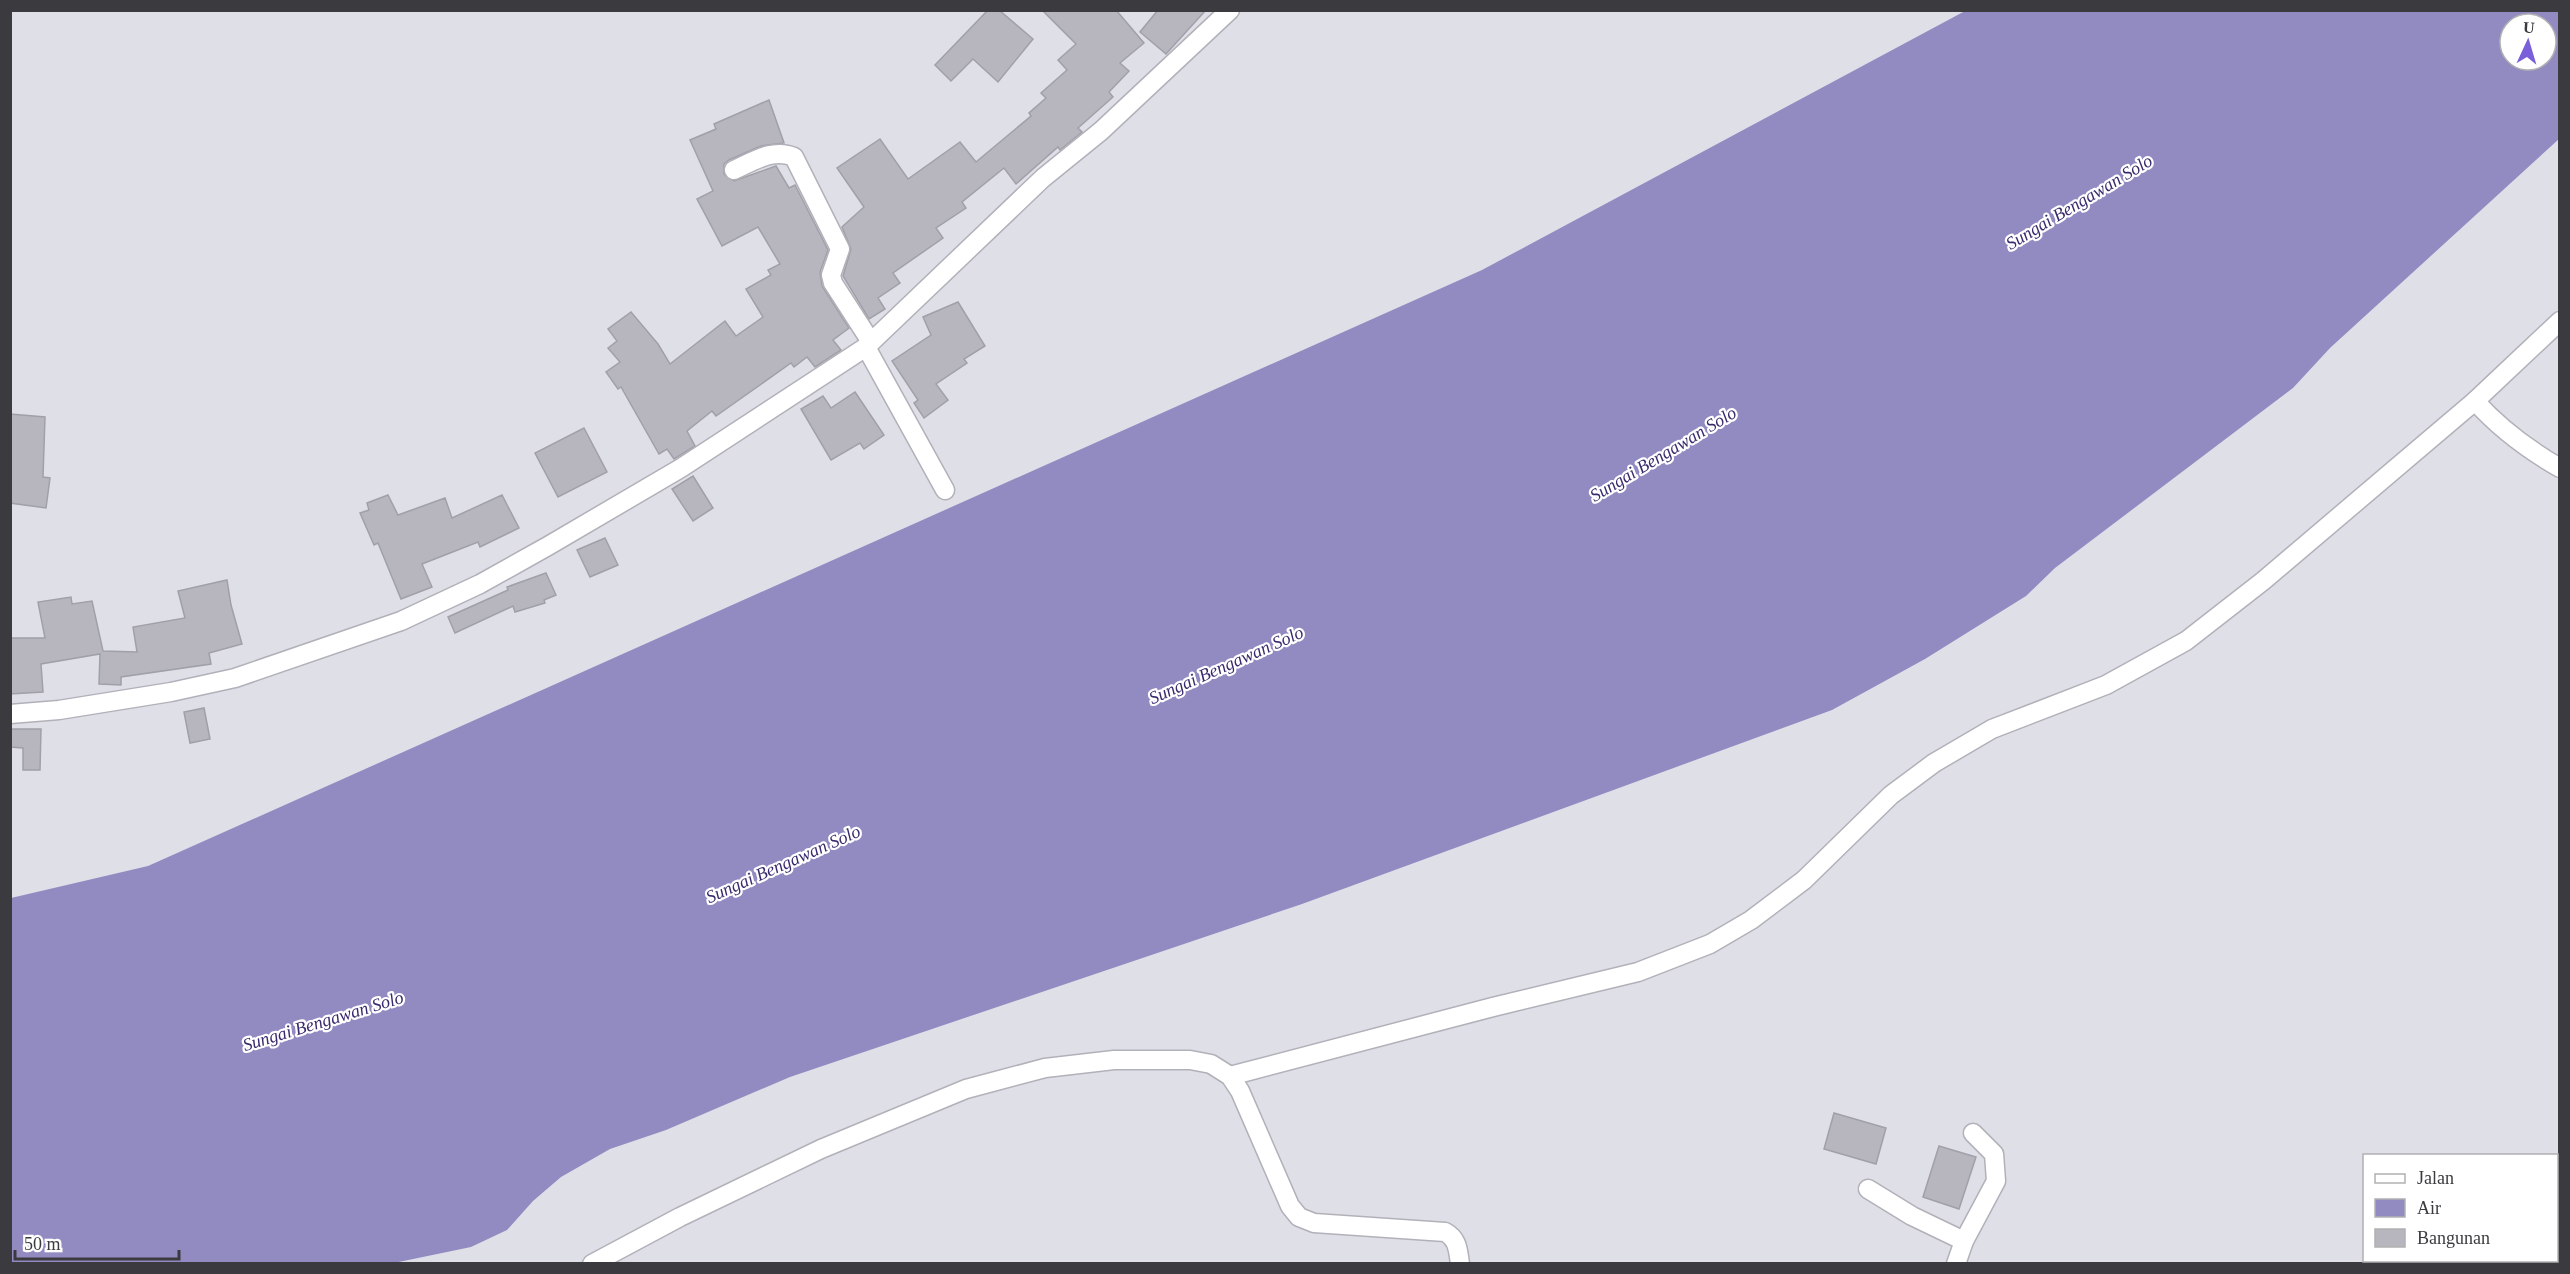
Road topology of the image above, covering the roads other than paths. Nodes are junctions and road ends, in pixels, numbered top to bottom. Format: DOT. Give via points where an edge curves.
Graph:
graph roads {
  1 [pos="1230,10"];
  2 [pos="734,170"];
  3 [pos="2559,321"];
  4 [pos="868,345"];
  5 [pos="2475,401"];
  6 [pos="2559,468"];
  7 [pos="945,490"];
  8 [pos="10,714"];
  9 [pos="1230,1076"];
  10 [pos="1973,1133"];
  11 [pos="1868,1189"];
  12 [pos="1964,1241"];
  13 [pos="592,1263"];
  14 [pos="1460,1263"];
  15 [pos="1956,1263"];
  1 -- 4 [label="street" via="1101,131 1043,178"];
  2 -- 4 [label="street" via="770,154 794,157 840,249 831,275 833,284"];
  3 -- 5 [label="street"];
  4 -- 7 [label="street"];
  4 -- 8 [label="street" via="681,468 489,578 401,621 235,678 171,692"];
  5 -- 6 [label="street" via="2497,425"];
  5 -- 9 [label="street" via="2263,581 2186,640 2106,685 1992,729 1934,763 1891,795 1804,880 1751,920 1710,944 1638,972"];
  9 -- 13 [label="street" via="1211,1064 1190,1060 1114,1060 1045,1068 966,1089 821,1149"];
  9 -- 14 [label="street" via="1290,1206 1299,1217 1314,1223 1445,1232 1457,1245"];
  10 -- 12 [label="street" via="1994,1154 1996,1181"];
  11 -- 12 [label="street"];
  12 -- 15 [label="street"];
}
